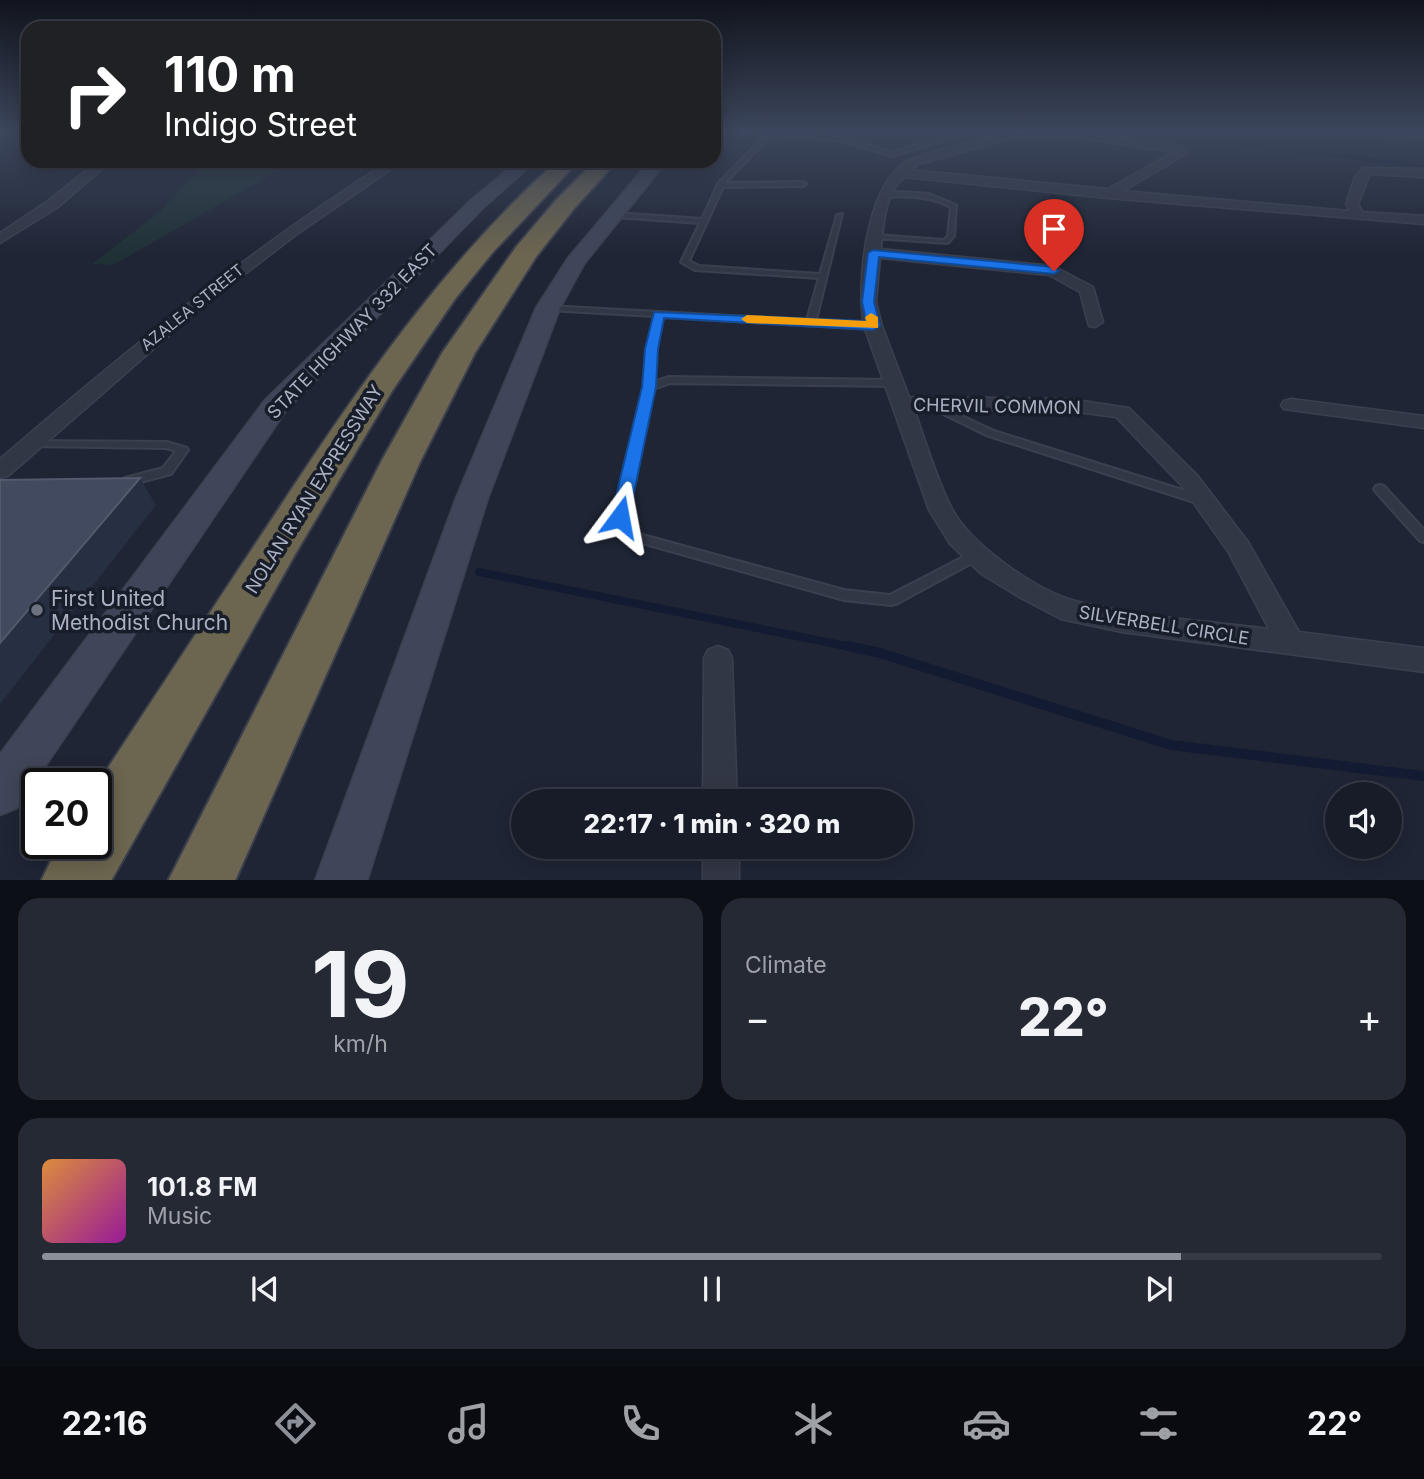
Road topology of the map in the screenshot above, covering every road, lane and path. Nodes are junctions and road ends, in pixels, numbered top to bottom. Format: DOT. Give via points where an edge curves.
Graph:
graph roads {
  1 [pos="92,172"];
  2 [pos="380,172"];
  3 [pos="515,172"];
  4 [pos="557,172"];
  5 [pos="597,172"];
  6 [pos="650,172"];
  7 [pos="733,172"];
  8 [pos="1147,172"];
  9 [pos="1365,172"];
  10 [pos="1406,172"];
  11 [pos="903,173"];
  12 [pos="1424,173"];
  13 [pos="803,184"];
  14 [pos="720,185"];
  15 [pos="1108,194"];
  16 [pos="886,195"];
  17 [pos="615,215"];
  18 [pos="840,215"];
  19 [pos="1358,215"];
  20 [pos="1424,219"];
  21 [pos="703,221"];
  22 [pos="0,239"];
  23 [pos="874,245"];
  24 [pos="823,276"];
  25 [pos="548,308"];
  26 [pos="659,314"];
  27 [pos="811,322"];
  28 [pos="1095,322"];
  29 [pos="873,326"];
  30 [pos="649,387"];
  31 [pos="899,393"];
  32 [pos="929,403"];
  33 [pos="1291,405"];
  34 [pos="1424,422"];
  35 [pos="30,444"];
  36 [pos="7,476"];
  37 [pos="0,481"];
  38 [pos="110,481"];
  39 [pos="1380,489"];
  40 [pos="1204,500"];
  41 [pos="1424,538"];
  42 [pos="978,555"];
  43 [pos="1292,643"];
  44 [pos="718,657"];
  45 [pos="1424,660"];
  46 [pos="720,789"];
  47 [pos="0,792"];
  48 [pos="721,859"];
  49 [pos="74,880"];
  50 [pos="201,880"];
  51 [pos="341,880"];
  52 [pos="721,880"];
  1 -- 22 [label="street"];
  2 -- 35 [label="street, AZALEA STREET" via="252,258"];
  3 -- 47 [label="main road, STATE HIGHWAY 332 EAST" via="476,205 275,407"];
  4 -- 49 [label="highway, NOLAN RYAN EXPRESSWAY" via="457,278 391,364"];
  5 -- 50 [label="highway" via="505,280 449,366"];
  6 -- 17 [label="main road"];
  7 -- 14 [label="lane"];
  8 -- 15 [label="street"];
  9 -- 19 [label="street" via="1352,204"];
  10 -- 12 [label="street"];
  11 -- 15 [label="street"];
  11 -- 16 [label="street, SILVERBELL CIRCLE" via="893,180"];
  13 -- 14 [label="lane"];
  14 -- 21 [label="lane"];
  15 -- 19 [label="street"];
  16 -- 23 [label="street, SILVERBELL CIRCLE"];
  16 -- 23 [label="lane" via="918,194 954,206 951,236 946,242"];
  17 -- 21 [label="lane"];
  17 -- 25 [label="main road" via="575,262"];
  18 -- 24 [label="lane"];
  19 -- 20 [label="street"];
  21 -- 24 [label="lane" via="685,262 688,266"];
  23 -- 28 [label="street" via="1054,271 1087,290"];
  23 -- 29 [label="street, SILVERBELL CIRCLE" via="868,302"];
  24 -- 27 [label="lane"];
  25 -- 26 [label="lane"];
  25 -- 51 [label="main road" via="472,498"];
  26 -- 27 [label="lane"];
  26 -- 30 [label="lane"];
  27 -- 29 [label="lane"];
  29 -- 31 [label="street, SILVERBELL CIRCLE"];
  30 -- 31 [label="lane" via="669,380"];
  30 -- 42 [label="lane" via="620,517 635,537 844,594 891,600"];
  31 -- 32 [label="street, CHERVIL COMMON"];
  31 -- 42 [label="street, SILVERBELL CIRCLE" via="941,510 959,538"];
  32 -- 40 [label="lane" via="990,433"];
  32 -- 40 [label="street, CHERVIL COMMON" via="1069,405 1122,412"];
  33 -- 34 [label="street"];
  35 -- 36 [label="street, AZALEA STREET"];
  35 -- 38 [label="lane" via="167,445 183,450 167,471 137,481"];
  36 -- 37 [label="lane"];
  39 -- 41 [label="lane"];
  40 -- 43 [label="street" via="1239,548"];
  42 -- 43 [label="street, SILVERBELL CIRCLE" via="1030,591 1071,611"];
  43 -- 45 [label="street, SILVERBELL CIRCLE"];
  44 -- 46 [label="street"];
  48 -- 52 [label="street"];
}
